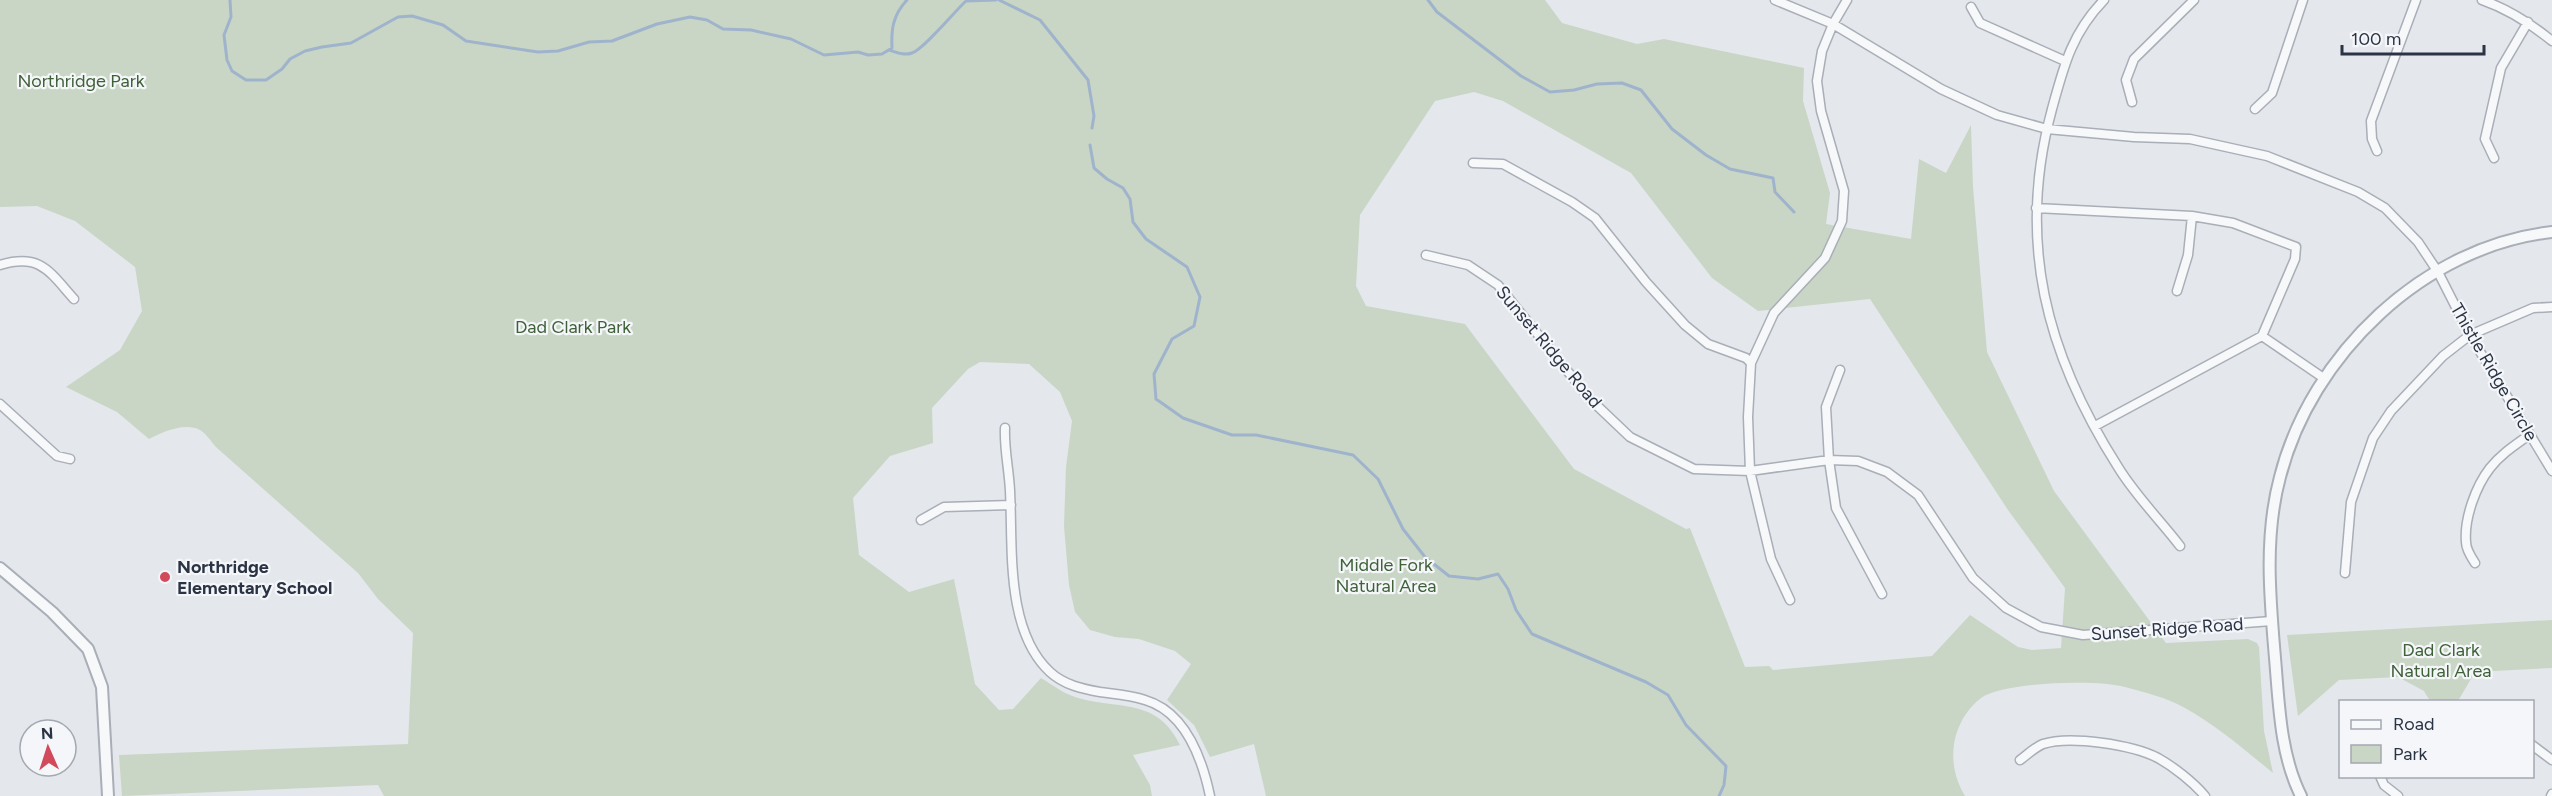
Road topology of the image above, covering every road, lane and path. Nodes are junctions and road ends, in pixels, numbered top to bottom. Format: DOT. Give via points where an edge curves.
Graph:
graph roads {
  1 [pos="1775,0"];
  2 [pos="1847,0"];
  3 [pos="2104,0"];
  4 [pos="2194,0"];
  5 [pos="2416,0"];
  6 [pos="2482,0"];
  7 [pos="2301,1"];
  8 [pos="1971,7"];
  9 [pos="2528,22"];
  10 [pos="1833,24"];
  11 [pos="2552,41"];
  12 [pos="2065,61"];
  13 [pos="2132,102"];
  14 [pos="2255,109"];
  15 [pos="2047,129"];
  16 [pos="2377,151"];
  17 [pos="2494,158"];
  18 [pos="1473,163"];
  19 [pos="2036,208"];
  20 [pos="2192,216"];
  21 [pos="2552,232"];
  22 [pos="1426,255"];
  23 [pos="0,265"];
  24 [pos="2438,272"];
  25 [pos="2177,291"];
  26 [pos="74,299"];
  27 [pos="2552,307"];
  28 [pos="2470,335"];
  29 [pos="2262,336"];
  30 [pos="1751,363"];
  31 [pos="1840,370"];
  32 [pos="2325,379"];
  33 [pos="0,404"];
  34 [pos="2095,426"];
  35 [pos="1005,428"];
  36 [pos="2529,435"];
  37 [pos="70,459"];
  38 [pos="1829,460"];
  39 [pos="1750,471"];
  40 [pos="2552,471"];
  41 [pos="1011,505"];
  42 [pos="921,520"];
  43 [pos="2180,546"];
  44 [pos="2475,563"];
  45 [pos="0,568"];
  46 [pos="2345,573"];
  47 [pos="1882,594"];
  48 [pos="1790,600"];
  49 [pos="2272,621"];
  50 [pos="2534,746"];
  51 [pos="2020,760"];
  52 [pos="2552,760"];
  53 [pos="2380,778"];
  54 [pos="108,796"];
  55 [pos="1210,796"];
  56 [pos="2205,796"];
  57 [pos="2301,796"];
  58 [pos="2398,796"];
  1 -- 10 [label="street, Thistle Ridge Circle"];
  2 -- 10 [label="street"];
  3 -- 12 [label="street" via="2074,38"];
  4 -- 13 [label="street" via="2134,59 2126,80"];
  5 -- 16 [label="street" via="2371,121"];
  6 -- 9 [label="street"];
  7 -- 14 [label="street" via="2272,93"];
  8 -- 12 [label="street" via="1980,23"];
  9 -- 11 [label="street"];
  9 -- 17 [label="street" via="2501,68 2485,139"];
  10 -- 15 [label="street, Thistle Ridge Circle" via="1996,116"];
  10 -- 30 [label="street" via="1822,51 1817,81 1821,111 1844,191 1842,221 1825,258 1774,312"];
  12 -- 15 [label="street"];
  15 -- 19 [label="street"];
  15 -- 24 [label="street, Thistle Ridge Circle" via="2190,139 2267,156 2358,192 2385,208 2418,242"];
  18 -- 30 [label="street" via="1503,164 1595,218 1685,325 1708,344"];
  19 -- 20 [label="street"];
  19 -- 34 [label="street" via="2040,279 2052,331 2072,383"];
  20 -- 25 [label="street" via="2188,255"];
  20 -- 29 [label="street" via="2232,222 2296,247 2295,259"];
  21 -- 24 [label="street" via="2512,240"];
  22 -- 39 [label="street, Sunset Ridge Road" via="1468,265 1498,285 1590,399 1630,437 1694,469"];
  23 -- 26 [label="street" via="30,260 48,270"];
  24 -- 28 [label="street, Thistle Ridge Circle"];
  24 -- 32 [label="street" via="2399,297 2373,320"];
  27 -- 28 [label="street" via="2533,308"];
  28 -- 36 [label="street, Thistle Ridge Circle"];
  28 -- 46 [label="street" via="2418,380 2373,438 2351,502"];
  29 -- 32 [label="street"];
  29 -- 34 [label="street"];
  30 -- 39 [label="street"];
  31 -- 38 [label="street" via="1826,407"];
  32 -- 49 [label="street" via="2304,412 2280,477 2270,550"];
  33 -- 37 [label="street" via="57,456"];
  34 -- 43 [label="street" via="2119,469"];
  35 -- 41 [label="street"];
  36 -- 40 [label="street, Thistle Ridge Circle"];
  36 -- 44 [label="street" via="2490,467 2478,488 2466,542"];
  38 -- 39 [label="street, Sunset Ridge Road"];
  38 -- 47 [label="street" via="1836,508"];
  38 -- 49 [label="street, Sunset Ridge Road" via="1858,462 1887,472 1918,495 1973,578 2006,608 2041,627 2083,635"];
  39 -- 48 [label="street" via="1771,559"];
  41 -- 42 [label="street" via="944,507"];
  41 -- 55 [label="street" via="1014,592 1034,653 1051,673 1076,688 1145,700 1167,710 1187,733 1205,771"];
  45 -- 54 [label="street" via="88,649 102,687"];
  49 -- 57 [label="street" via="2283,738"];
  50 -- 52 [label="street"];
  51 -- 56 [label="street" via="2043,744 2083,740 2121,746 2157,758"];
  53 -- 58 [label="street"];
}
